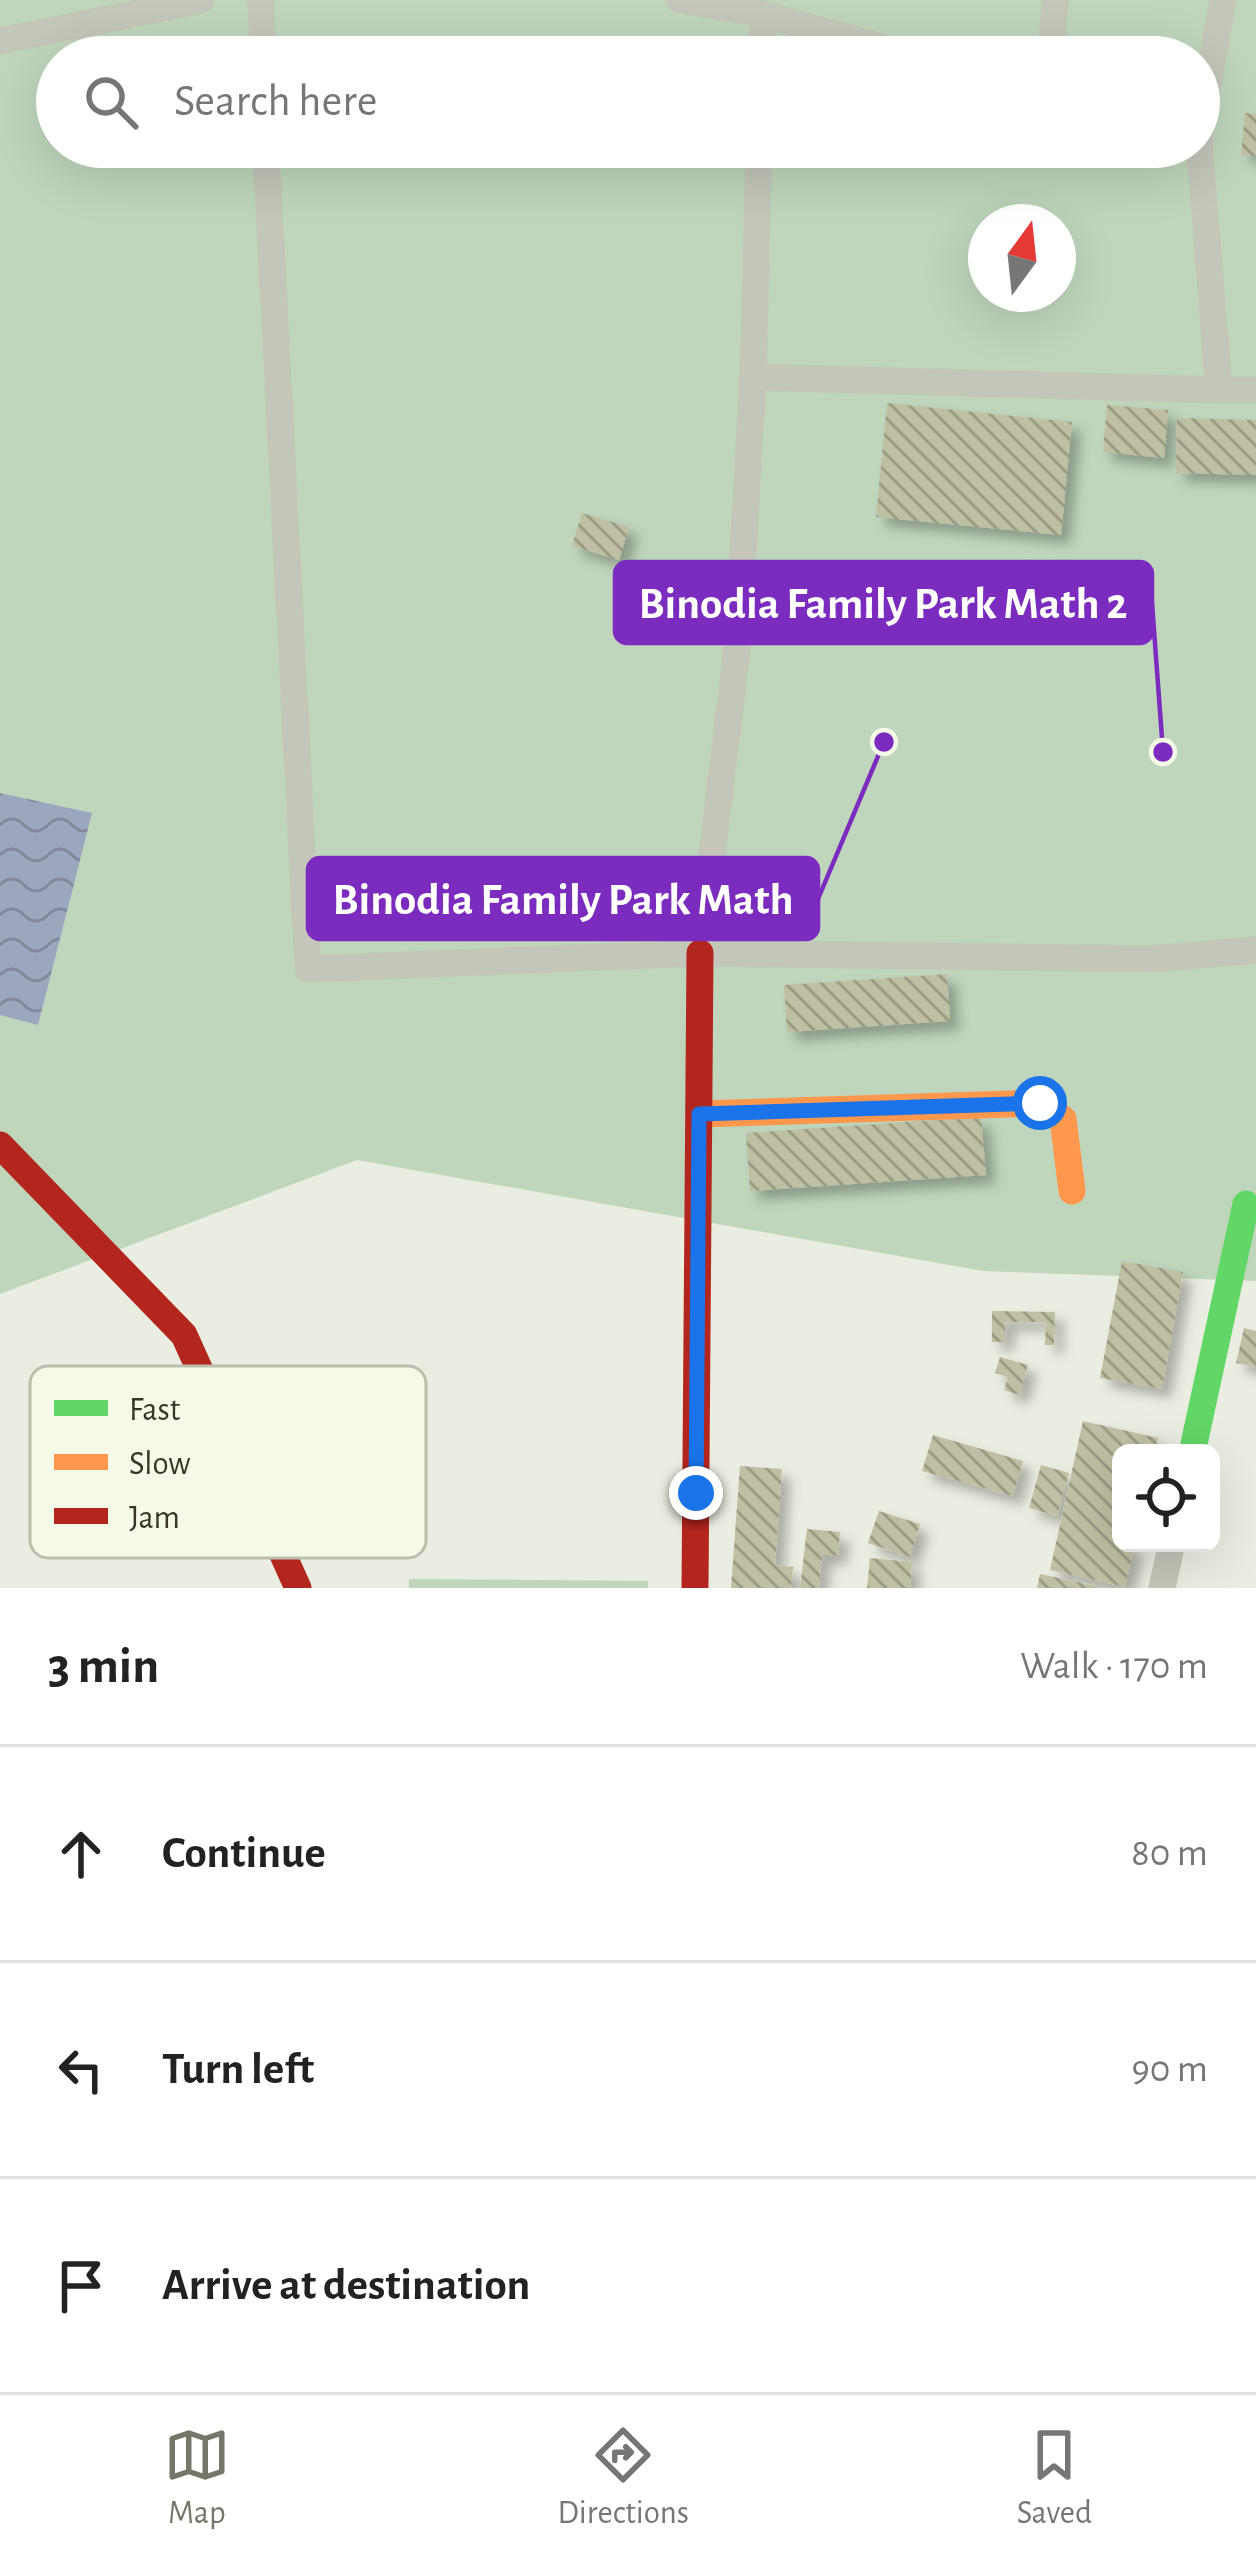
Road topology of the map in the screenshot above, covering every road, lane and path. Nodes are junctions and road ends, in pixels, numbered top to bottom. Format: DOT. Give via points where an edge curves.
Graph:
graph roads {
  1 [pos="201,0"];
  2 [pos="261,0"];
  3 [pos="680,0"];
  4 [pos="1055,0"];
  5 [pos="1222,0"];
  6 [pos="763,14"];
  7 [pos="262,36"];
  8 [pos="762,36"];
  9 [pos="841,36"];
  10 [pos="1052,36"];
  11 [pos="1216,36"];
  12 [pos="0,41"];
  13 [pos="267,168"];
  14 [pos="758,168"];
  15 [pos="1201,168"];
  16 [pos="753,377"];
  17 [pos="1219,390"];
  18 [pos="1256,390"];
  19 [pos="1256,950"];
  20 [pos="700,952"];
  21 [pos="699,1114"];
  22 [pos="0,1145"];
  23 [pos="1072,1191"];
  24 [pos="1246,1204"];
  25 [pos="198,1366"];
  26 [pos="1194,1444"];
  27 [pos="1170,1552"];
  28 [pos="284,1558"];
  29 [pos="298,1588"];
  30 [pos="695,1588"];
  31 [pos="1162,1588"];
  1 -- 12 [label="street"];
  2 -- 7 [label="street"];
  3 -- 6 [label="street"];
  4 -- 10 [label="street"];
  5 -- 11 [label="street"];
  6 -- 8 [label="street"];
  6 -- 9 [label="street"];
  13 -- 20 [label="street" via="308,969"];
  14 -- 16 [label="street"];
  15 -- 17 [label="street"];
  16 -- 17 [label="street"];
  16 -- 20 [label="street" via="738,641"];
  17 -- 18 [label="street"];
  19 -- 20 [label="street" via="1152,959"];
  20 -- 21 [label="street"];
  21 -- 23 [label="street" via="1040,1103 1063,1119"];
  21 -- 30 [label="street"];
  22 -- 25 [label="street" via="184,1335"];
  24 -- 26 [label="street"];
  27 -- 31 [label="street"];
  28 -- 29 [label="street"];
}
